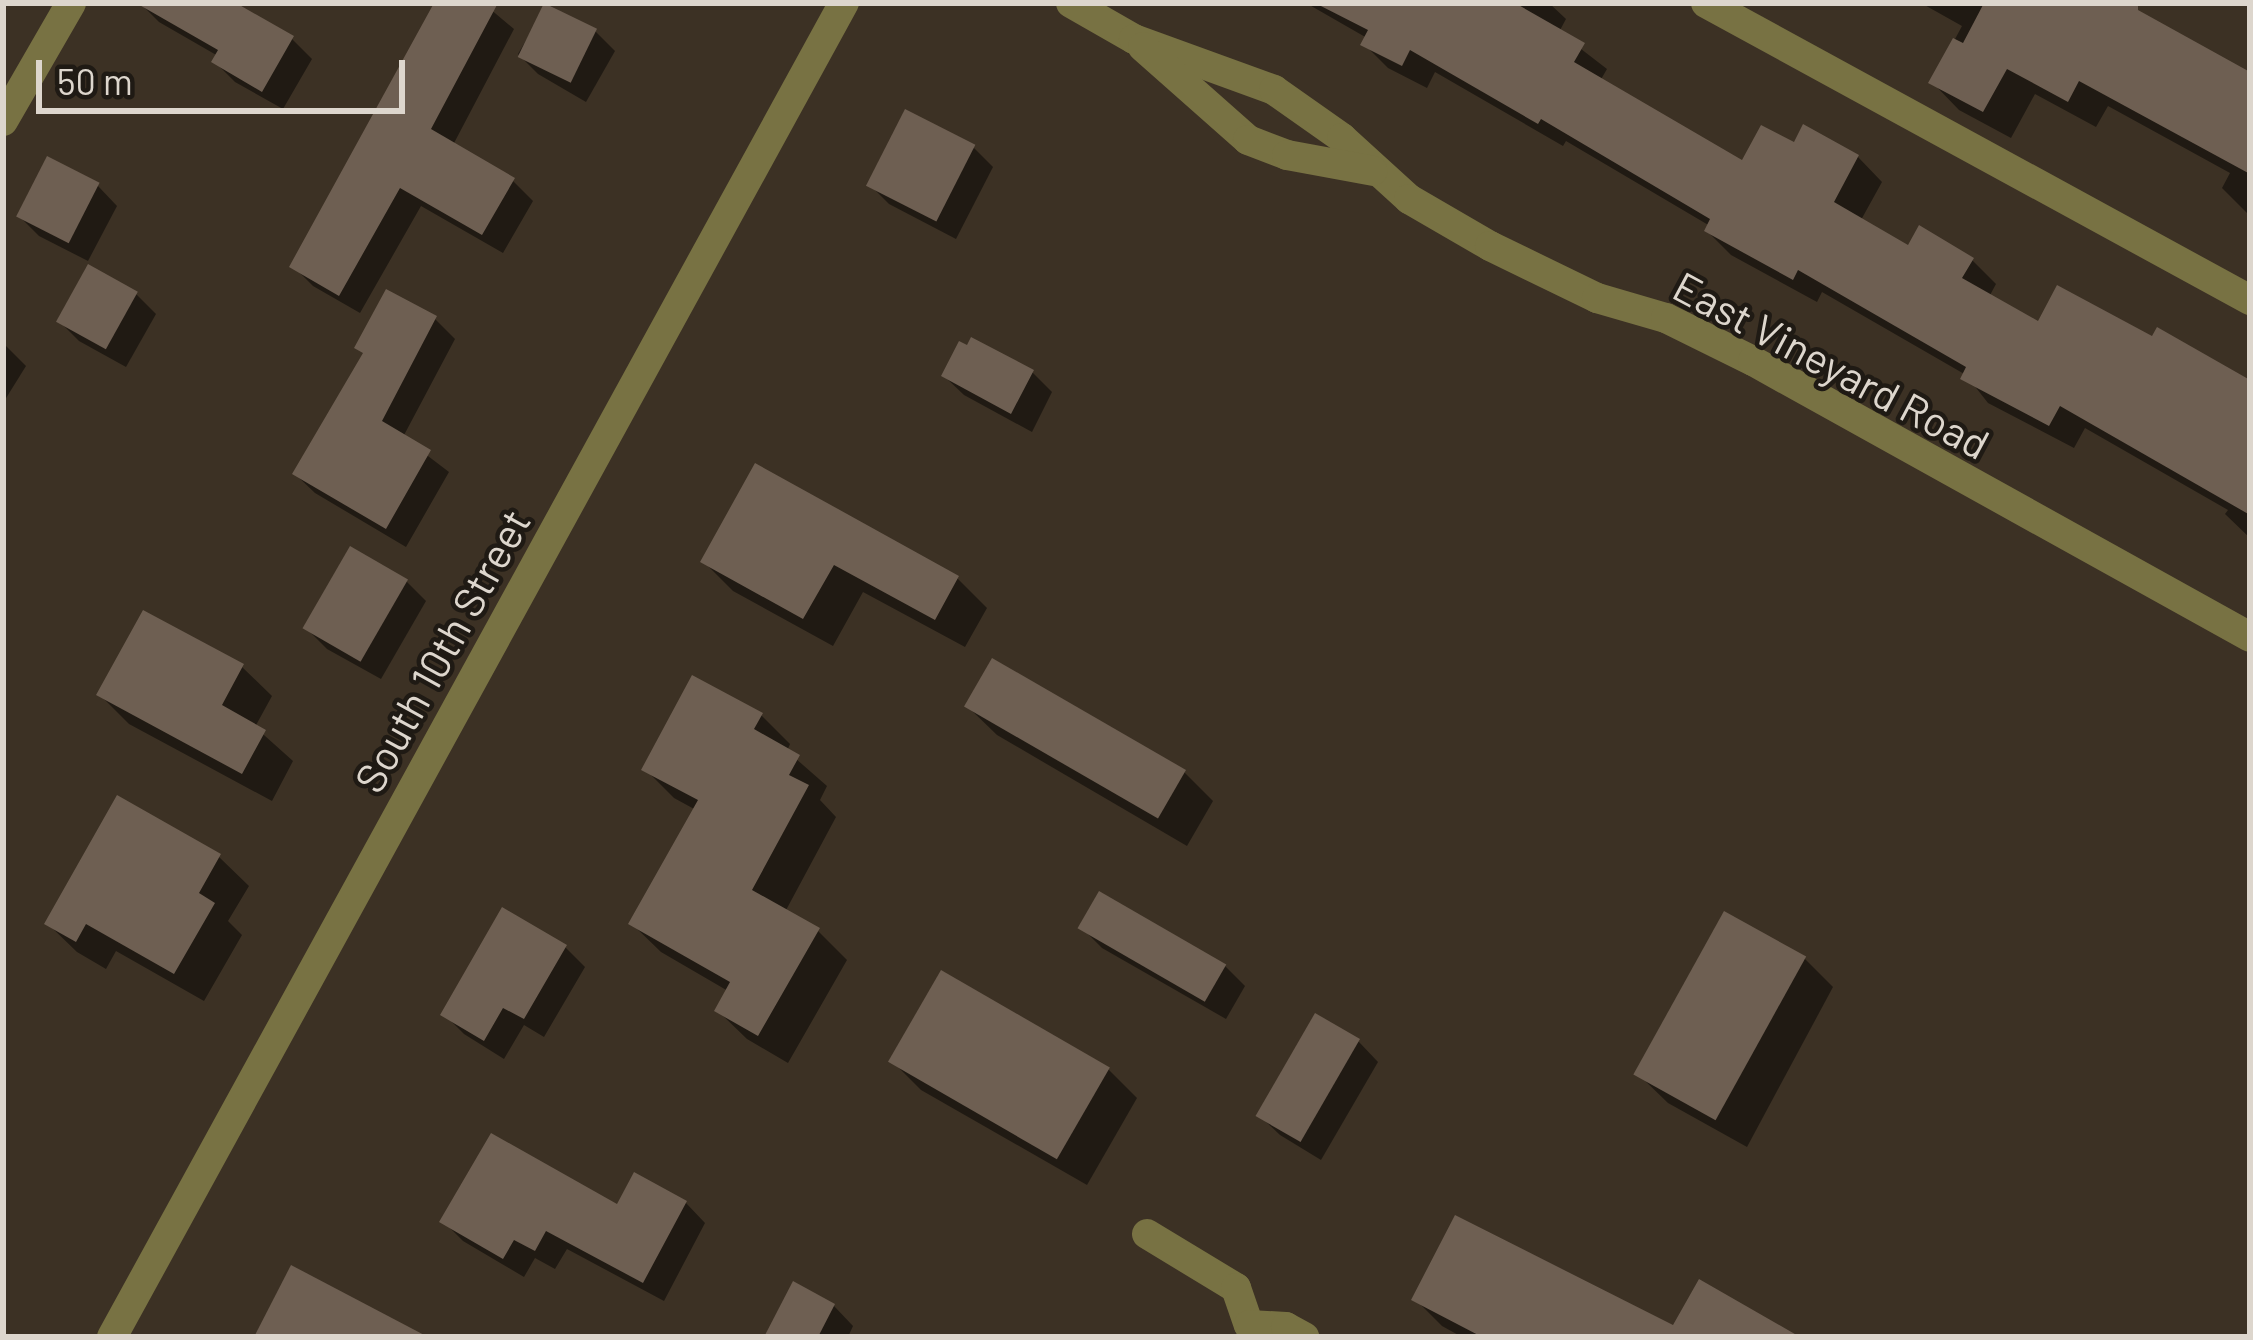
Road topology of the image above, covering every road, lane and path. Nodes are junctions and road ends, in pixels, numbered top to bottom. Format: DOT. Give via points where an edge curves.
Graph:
graph roads {
  1 [pos="71,3"];
  2 [pos="844,3"];
  3 [pos="1071,3"];
  4 [pos="1706,3"];
  5 [pos="1134,39"];
  6 [pos="4,122"];
  7 [pos="1373,171"];
  8 [pos="2250,300"];
  9 [pos="2250,638"];
  10 [pos="1148,1234"];
  11 [pos="1240,1331"];
  12 [pos="112,1337"];
  13 [pos="1304,1337"];
  1 -- 6 [label="street"];
  2 -- 12 [label="street, South 10th Street"];
  3 -- 5 [label="street, East Vineyard Road"];
  4 -- 8 [label="street"];
  5 -- 7 [label="street, East Vineyard Road" via="1274,90"];
  5 -- 7 [label="street, East Vineyard Road" via="1248,140"];
  7 -- 9 [label="street, East Vineyard Road" via="1490,246 1753,361"];
  10 -- 11 [label="street" via="1236,1288"];
  11 -- 13 [label="street" via="1286,1327"];
}
